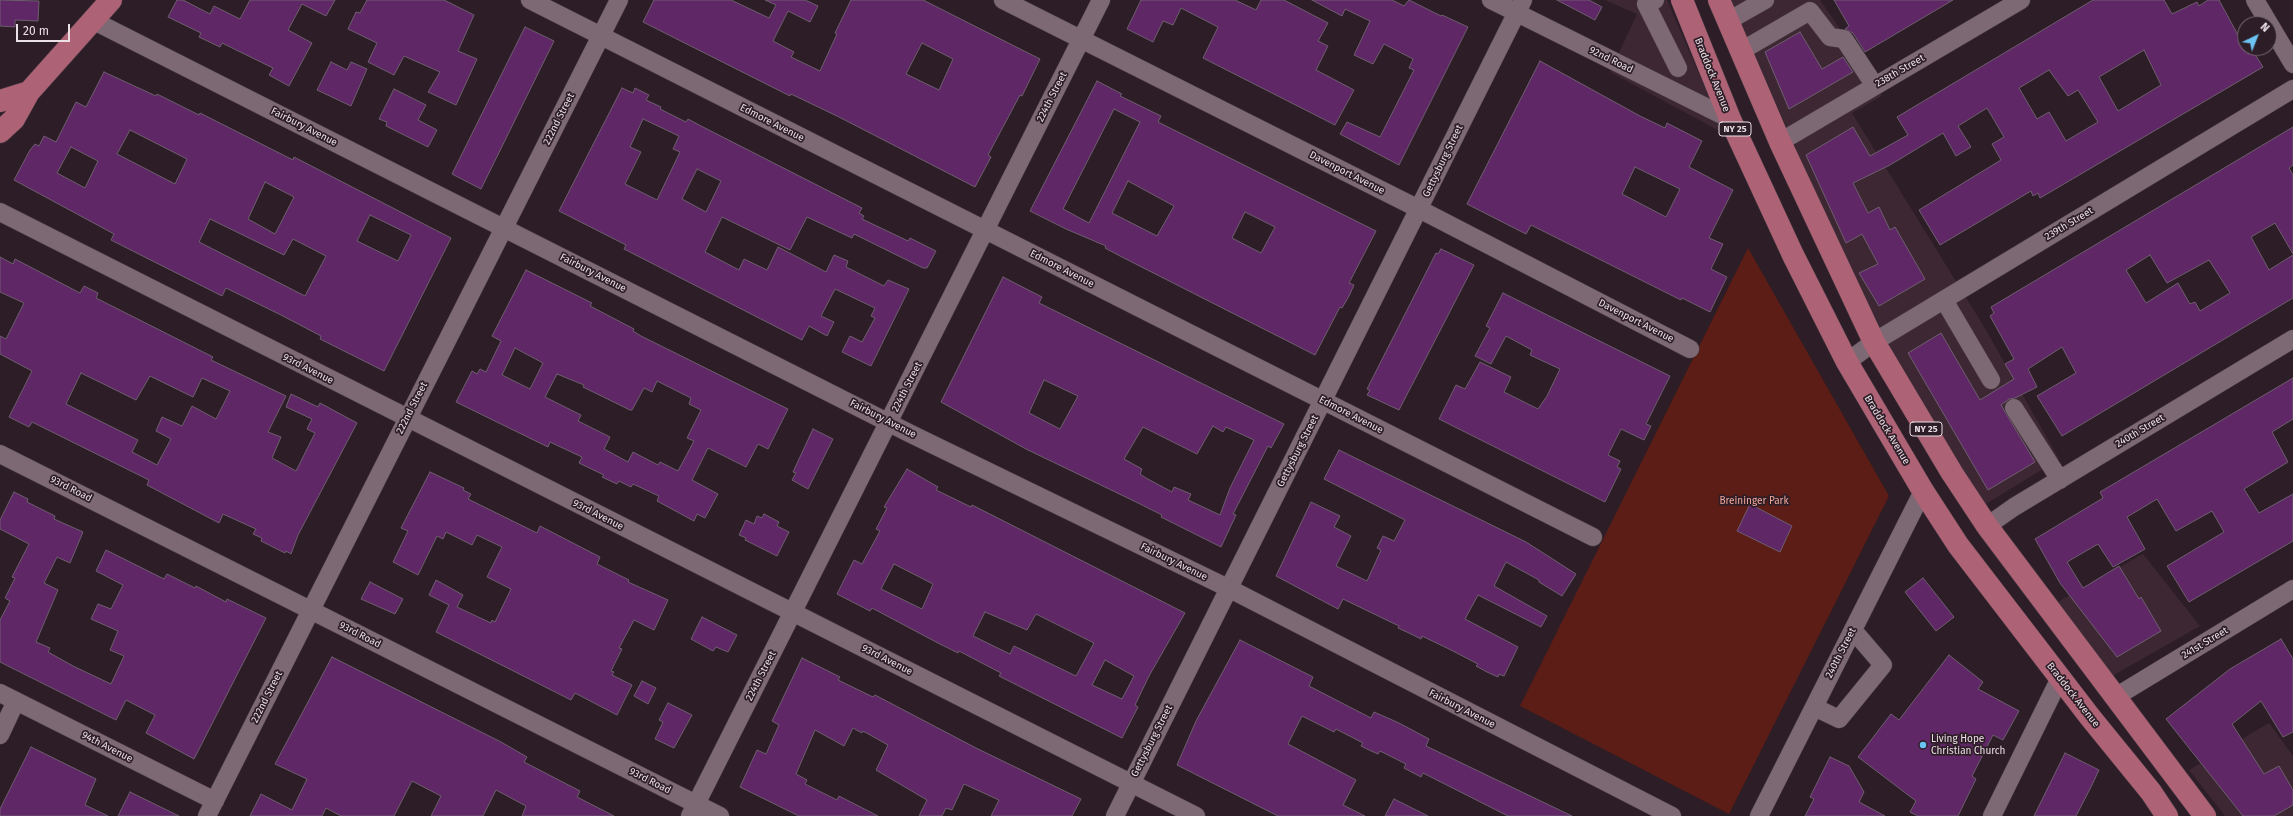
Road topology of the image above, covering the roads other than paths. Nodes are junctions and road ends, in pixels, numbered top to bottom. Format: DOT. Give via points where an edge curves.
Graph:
graph roads {
  1 [pos="111,0"];
  2 [pos="530,0"];
  3 [pos="619,0"];
  4 [pos="1003,0"];
  5 [pos="1101,0"];
  6 [pos="1491,0"];
  7 [pos="1655,0"];
  8 [pos="1682,0"];
  9 [pos="1719,0"];
  10 [pos="1765,0"];
  11 [pos="2021,0"];
  12 [pos="2255,0"];
  13 [pos="1520,6"];
  14 [pos="94,21"];
  15 [pos="1728,21"];
  16 [pos="600,36"];
  17 [pos="1081,40"];
  18 [pos="1741,51"];
  19 [pos="2293,64"];
  20 [pos="1678,68"];
  21 [pos="1875,86"];
  22 [pos="2293,89"];
  23 [pos="29,92"];
  24 [pos="0,101"];
  25 [pos="1730,119"];
  26 [pos="0,132"];
  27 [pos="1780,142"];
  28 [pos="1419,209"];
  29 [pos="0,212"];
  30 [pos="503,227"];
  31 [pos="985,230"];
  32 [pos="1944,300"];
  33 [pos="2293,339"];
  34 [pos="1874,342"];
  35 [pos="1690,349"];
  36 [pos="1847,362"];
  37 [pos="1991,380"];
  38 [pos="1323,401"];
  39 [pos="2014,408"];
  40 [pos="407,419"];
  41 [pos="889,422"];
  42 [pos="0,454"];
  43 [pos="2060,480"];
  44 [pos="1923,491"];
  45 [pos="1987,526"];
  46 [pos="1593,537"];
  47 [pos="1228,588"];
  48 [pos="2293,589"];
  49 [pos="311,610"];
  50 [pos="793,613"];
  51 [pos="1853,630"];
  52 [pos="2060,678"];
  53 [pos="0,693"];
  54 [pos="2117,696"];
  55 [pos="16,701"];
  56 [pos="1814,707"];
  57 [pos="0,735"];
  58 [pos="1131,783"];
  59 [pos="211,808"];
  60 [pos="693,810"];
  61 [pos="720,816"];
  62 [pos="1115,816"];
  63 [pos="1196,816"];
  64 [pos="1672,816"];
  65 [pos="1759,816"];
  66 [pos="1992,816"];
  67 [pos="2167,816"];
  68 [pos="2205,816"];
  1 -- 14 [label="main road"];
  2 -- 16 [label="street, Edmore Avenue"];
  3 -- 16 [label="street, 222nd Street"];
  4 -- 17 [label="street, Davenport Avenue"];
  5 -- 17 [label="street, 224th Street"];
  6 -- 13 [label="street, 92nd Road"];
  7 -- 20 [label="street" via="1646,4"];
  8 -- 25 [label="main road, Braddock Avenue / NY 25"];
  9 -- 15 [label="main road, NY 25"];
  10 -- 15 [label="street"];
  11 -- 21 [label="street, 238th Street"];
  12 -- 19 [label="street"];
  13 -- 25 [label="street, 92nd Road"];
  13 -- 28 [label="street, Gettysburg Street"];
  14 -- 23 [label="main road"];
  14 -- 30 [label="street, Fairbury Avenue"];
  15 -- 18 [label="main road, NY 25"];
  16 -- 30 [label="street, 222nd Street"];
  16 -- 31 [label="street, Edmore Avenue"];
  17 -- 28 [label="street, Davenport Avenue"];
  17 -- 31 [label="street, 224th Street"];
  18 -- 21 [label="street" via="1810,11 1830,37 1844,39"];
  18 -- 27 [label="main road, NY 25"];
  21 -- 27 [label="street, 238th Street"];
  22 -- 32 [label="street, 239th Street"];
  23 -- 24 [label="main road"];
  23 -- 26 [label="main road" via="14,118"];
  25 -- 36 [label="main road, Braddock Avenue / NY 25" via="1793,256"];
  27 -- 34 [label="main road, NY 25"];
  28 -- 35 [label="street, Davenport Avenue"];
  28 -- 38 [label="street, Gettysburg Street"];
  29 -- 40 [label="street, 93rd Avenue"];
  30 -- 40 [label="street, 222nd Street"];
  30 -- 41 [label="street, Fairbury Avenue"];
  31 -- 38 [label="street, Edmore Avenue"];
  31 -- 41 [label="street, 224th Street"];
  32 -- 34 [label="street, 239th Street"];
  32 -- 37 [label="street"];
  33 -- 43 [label="street, 240th Street"];
  34 -- 36 [label="street, 239th Street"];
  34 -- 45 [label="main road, NY 25" via="1952,473"];
  36 -- 44 [label="main road, Braddock Avenue / NY 25"];
  38 -- 46 [label="street, Edmore Avenue"];
  38 -- 47 [label="street, Gettysburg Street"];
  39 -- 43 [label="street"];
  40 -- 49 [label="street, 222nd Street"];
  40 -- 50 [label="street, 93rd Avenue"];
  41 -- 47 [label="street, Fairbury Avenue"];
  41 -- 50 [label="street, 224th Street"];
  42 -- 49 [label="street, 93rd Road"];
  43 -- 45 [label="street, 240th Street"];
  44 -- 51 [label="street, 240th Street"];
  44 -- 52 [label="main road, Braddock Avenue / NY 25" via="1958,545"];
  45 -- 54 [label="main road, NY 25"];
  47 -- 58 [label="street, Gettysburg Street"];
  47 -- 64 [label="street, Fairbury Avenue"];
  48 -- 54 [label="street, 241st Street"];
  49 -- 59 [label="street, 222nd Street"];
  49 -- 60 [label="street, 93rd Road"];
  50 -- 58 [label="street, 93rd Avenue"];
  50 -- 60 [label="street, 224th Street"];
  51 -- 56 [label="street, 240th Street"];
  51 -- 56 [label="street" via="1883,665 1839,719"];
  52 -- 66 [label="street"];
  52 -- 67 [label="main road, Braddock Avenue / NY 25" via="2151,792"];
  53 -- 55 [label="street, 94th Avenue"];
  54 -- 68 [label="main road, NY 25"];
  55 -- 57 [label="street"];
  55 -- 59 [label="street, 94th Avenue"];
  56 -- 65 [label="street, 240th Street"];
  58 -- 62 [label="street, Gettysburg Street"];
  58 -- 63 [label="street, 93rd Avenue"];
  60 -- 61 [label="street, 93rd Road"];
}
